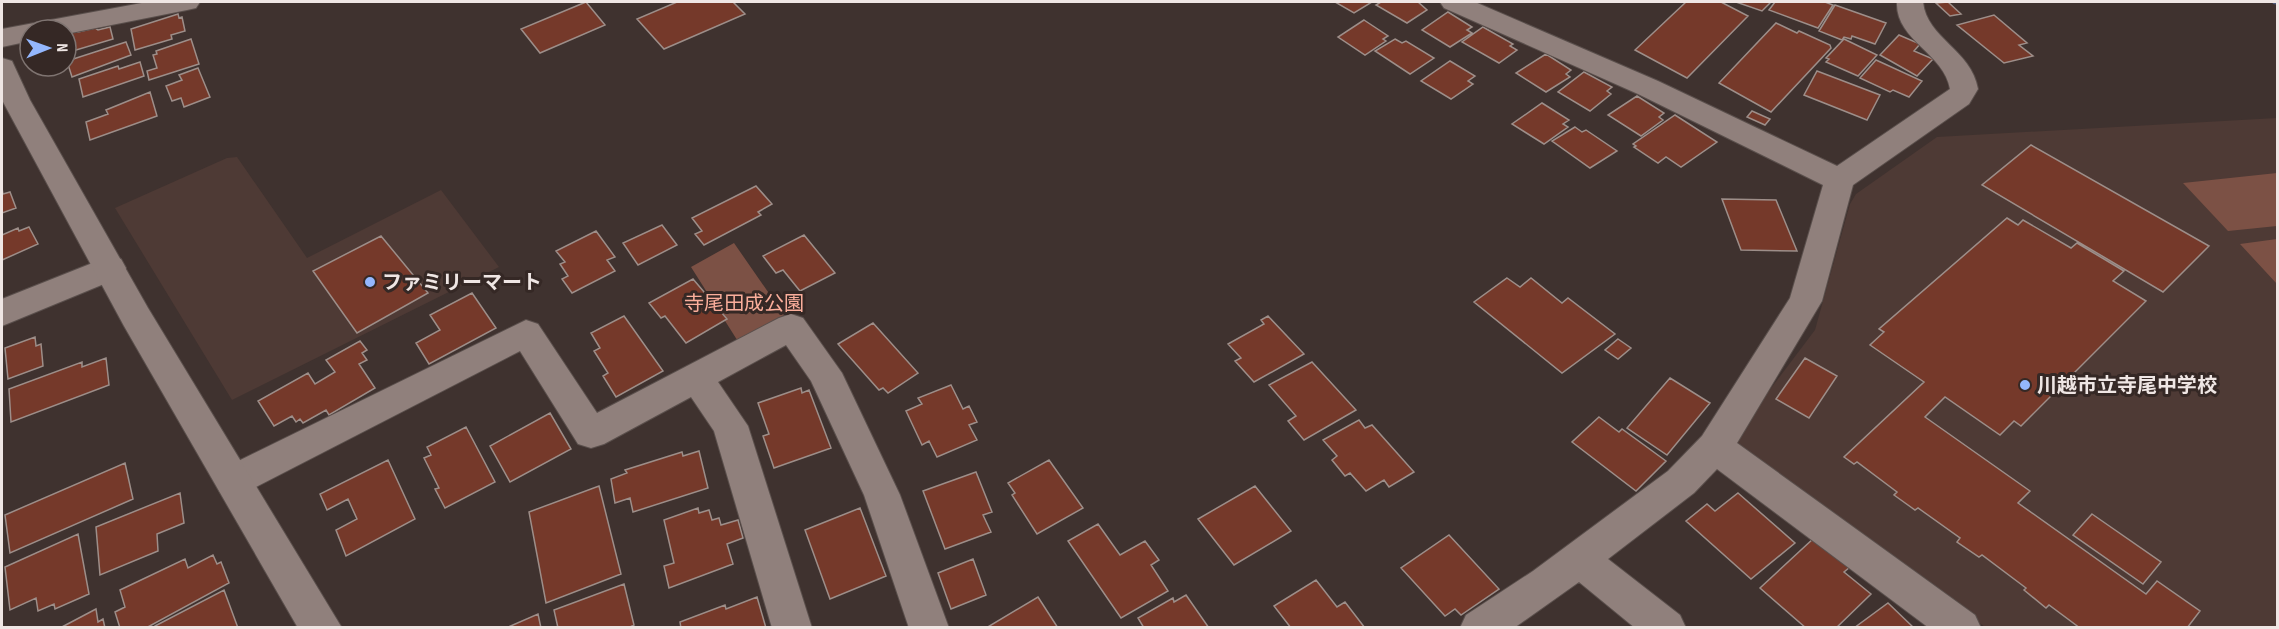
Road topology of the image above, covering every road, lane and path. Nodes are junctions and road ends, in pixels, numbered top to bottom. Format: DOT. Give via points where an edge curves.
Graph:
graph roads {
  1 [pos="187,2"];
  2 [pos="1453,2"];
  3 [pos="1911,2"];
  4 [pos="78,23"];
  5 [pos="18,35"];
  6 [pos="2,38"];
  7 [pos="2,67"];
  8 [pos="9,103"];
  9 [pos="1839,180"];
  10 [pos="110,268"];
  11 [pos="2,313"];
  12 [pos="696,377"];
  13 [pos="1715,447"];
  14 [pos="232,481"];
  15 [pos="1579,559"];
  16 [pos="309,624"];
  17 [pos="792,627"];
  18 [pos="929,627"];
  19 [pos="1480,627"];
  20 [pos="1666,627"];
  21 [pos="1961,627"];
  1 -- 4 [label="street"];
  2 -- 9 [label="street" via="1747,132"];
  3 -- 9 [label="street" via="1909,11 1914,22 1961,74 1964,89 1948,106"];
  5 -- 6 [label="street"];
  7 -- 8 [label="street"];
  8 -- 10 [label="street"];
  9 -- 13 [label="street" via="1806,301"];
  10 -- 11 [label="street"];
  10 -- 14 [label="street"];
  12 -- 14 [label="street" via="591,433 526,333"];
  12 -- 17 [label="street" via="730,426"];
  12 -- 18 [label="street" via="791,327 825,374 882,495"];
  13 -- 15 [label="street" via="1681,482"];
  13 -- 21 [label="street"];
  14 -- 16 [label="street"];
  15 -- 19 [label="street"];
  15 -- 20 [label="street"];
}
